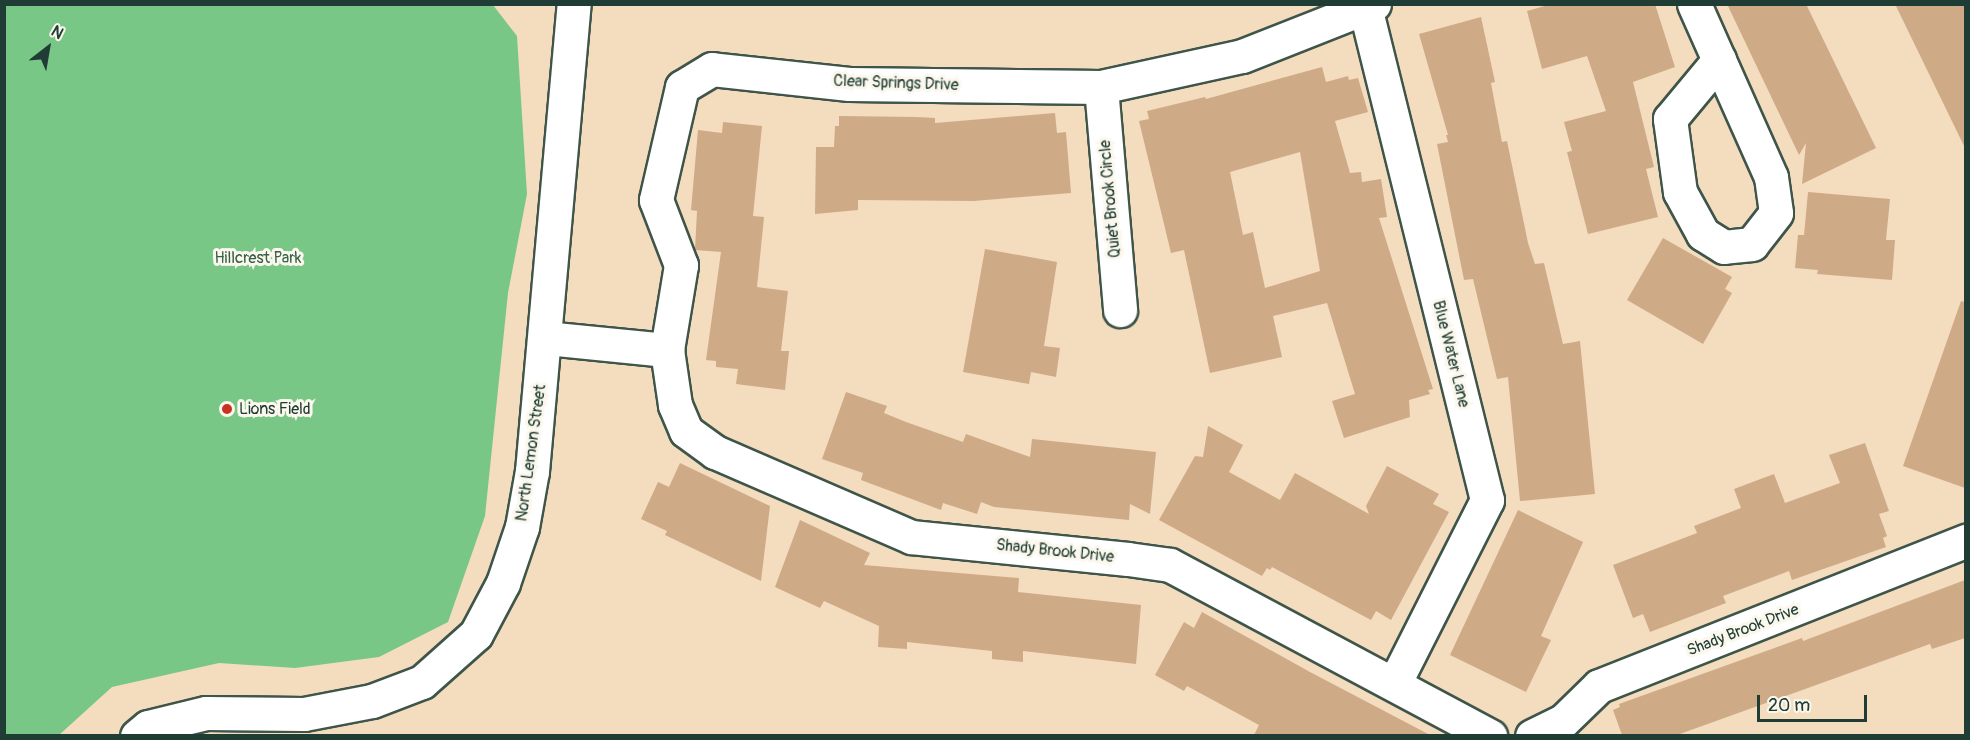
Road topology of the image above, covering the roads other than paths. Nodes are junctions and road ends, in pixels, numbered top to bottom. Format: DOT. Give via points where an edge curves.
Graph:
graph roads {
  1 [pos="574,4"];
  2 [pos="1695,4"];
  3 [pos="1370,6"];
  4 [pos="1719,60"];
  5 [pos="1101,87"];
  6 [pos="1120,310"];
  7 [pos="546,338"];
  8 [pos="667,350"];
  9 [pos="1965,541"];
  10 [pos="1394,684"];
  11 [pos="137,735"];
  12 [pos="1490,735"];
  13 [pos="1532,735"];
  1 -- 7 [label="street, North Lemon Street"];
  2 -- 4 [label="street"];
  3 -- 5 [label="street, Clear Springs Drive" via="1242,56"];
  3 -- 10 [label="street, Blue Water Lane" via="1487,500"];
  4 -- 4 [label="street" via="1670,119 1680,192 1703,234 1724,247 1752,244 1776,213 1771,177"];
  5 -- 6 [label="street, Quiet Brook Circle"];
  5 -- 8 [label="street, Clear Springs Drive" via="849,84 712,69 681,87 656,201 681,265"];
  7 -- 8 [label="street"];
  7 -- 11 [label="street, North Lemon Street" via="522,527 503,583 476,634 422,682 372,701 304,714 206,713 156,725"];
  8 -- 10 [label="street, Shady Brook Drive" via="675,405 686,431 715,452 911,537 1170,565"];
  9 -- 13 [label="street, Shady Brook Drive" via="1599,686 1563,721"];
  10 -- 12 [label="street, Shady Brook Drive"];
}
